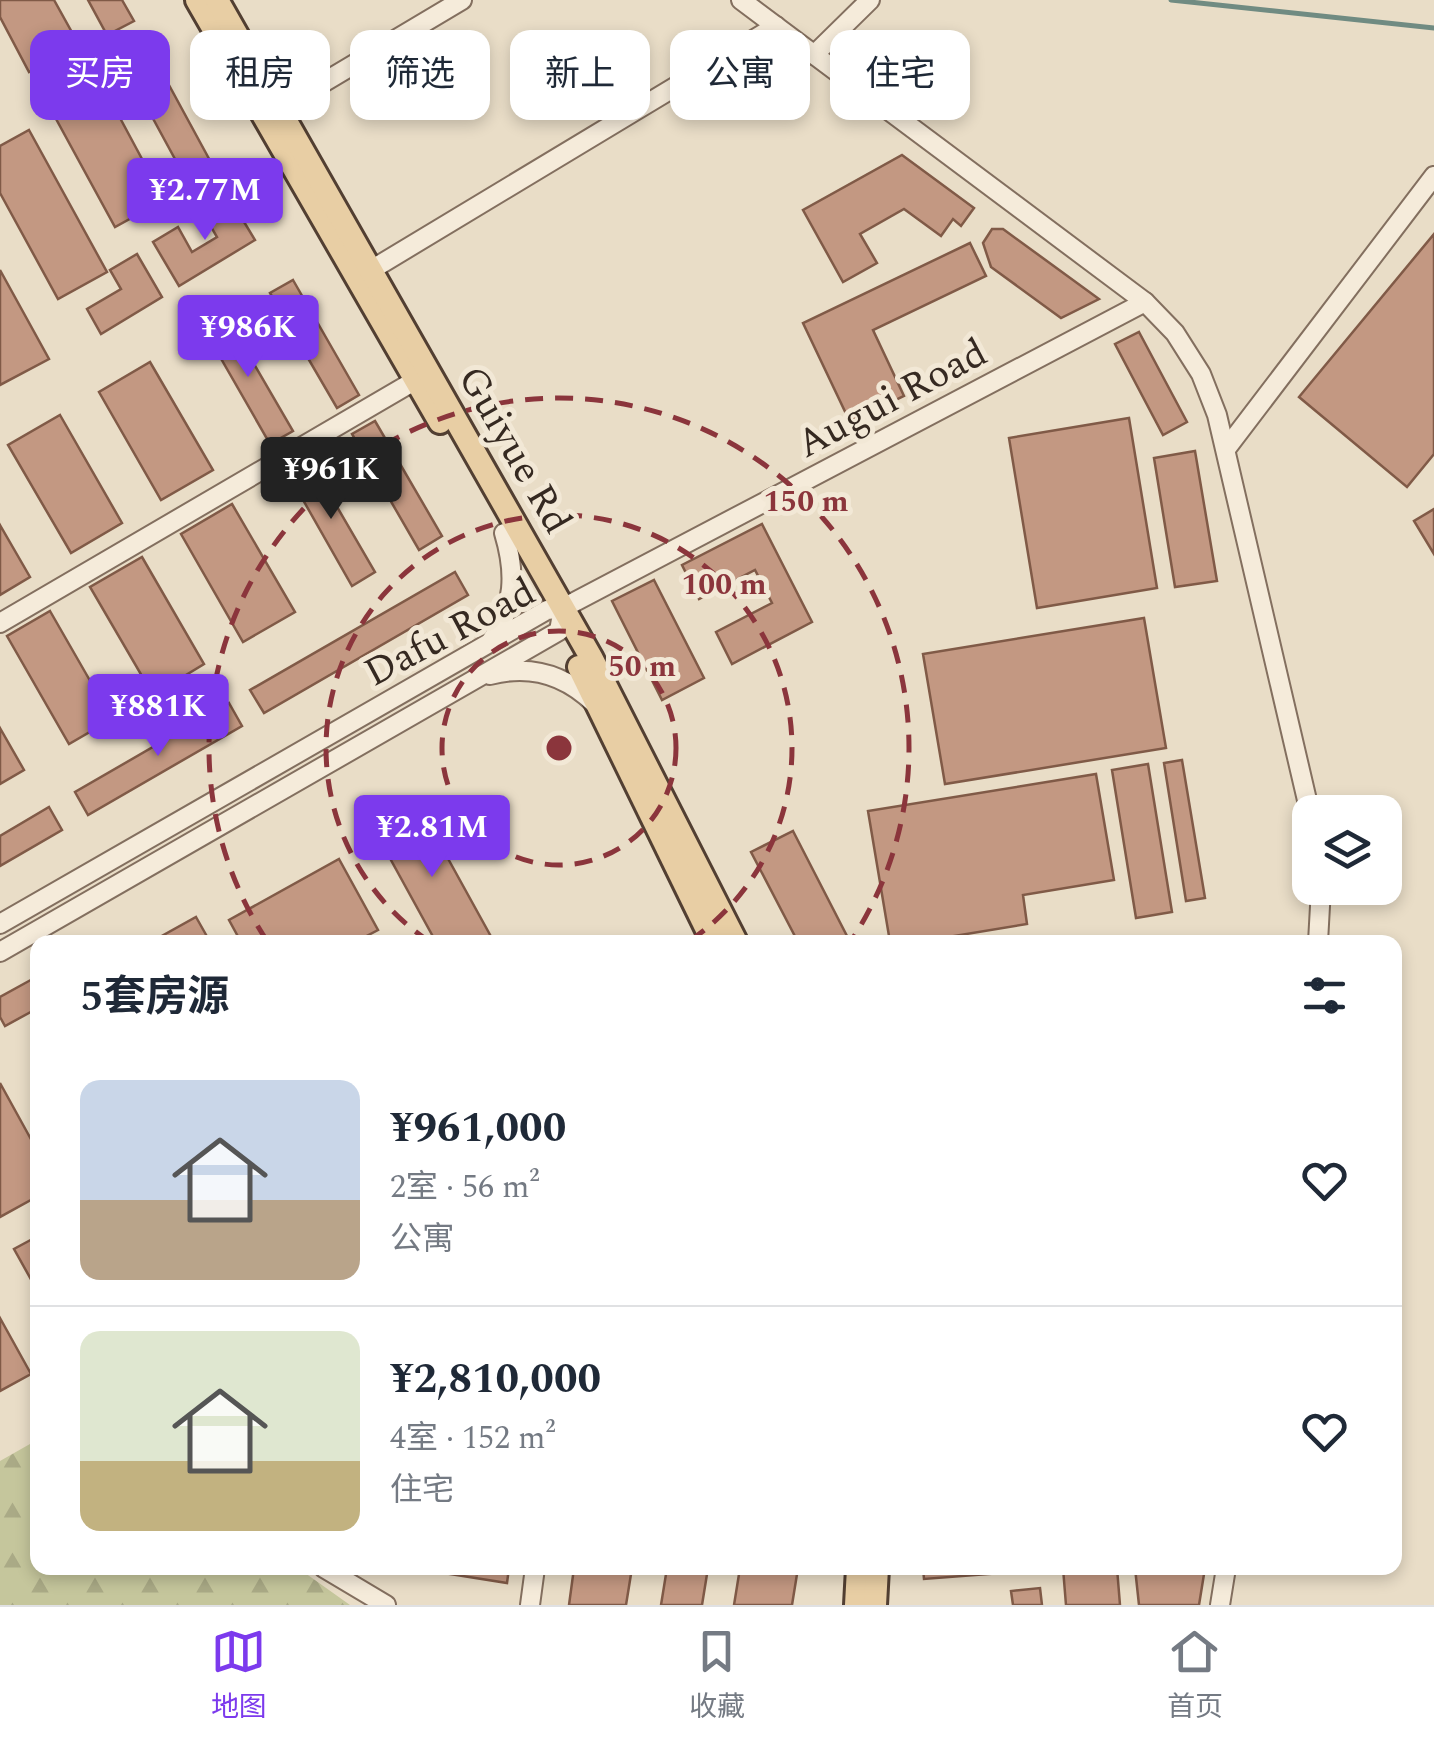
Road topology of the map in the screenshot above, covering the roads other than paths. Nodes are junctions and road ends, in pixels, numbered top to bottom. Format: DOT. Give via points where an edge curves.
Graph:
graph roads {
  1 [pos="197,0"];
  2 [pos="217,0"];
  3 [pos="462,0"];
  4 [pos="741,0"];
  5 [pos="870,0"];
  6 [pos="776,26"];
  7 [pos="234,30"];
  8 [pos="814,55"];
  9 [pos="330,79"];
  10 [pos="285,120"];
  11 [pos="1434,176"];
  12 [pos="371,270"];
  13 [pos="1145,302"];
  14 [pos="416,380"];
  15 [pos="1226,449"];
  16 [pos="504,533"];
  17 [pos="556,616"];
  18 [pos="0,623"];
  19 [pos="490,643"];
  20 [pos="476,679"];
  21 [pos="425,680"];
  22 [pos="437,701"];
  23 [pos="598,707"];
  24 [pos="1306,795"];
  25 [pos="1319,905"];
  26 [pos="0,924"];
  27 [pos="710,935"];
  28 [pos="732,935"];
  29 [pos="1318,935"];
  30 [pos="0,952"];
  31 [pos="336,1575"];
  32 [pos="534,1575"];
  33 [pos="858,1575"];
  34 [pos="877,1575"];
  35 [pos="1225,1575"];
  36 [pos="386,1605"];
  37 [pos="530,1605"];
  38 [pos="856,1605"];
  39 [pos="875,1605"];
  40 [pos="1220,1605"];
  1 -- 14 [label="main road, Guiyue Rd"];
  2 -- 7 [label="main road, Guiyue Rd"];
  3 -- 9 [label="street"];
  4 -- 6 [label="street"];
  5 -- 8 [label="street"];
  6 -- 8 [label="street"];
  6 -- 12 [label="street"];
  8 -- 13 [label="street"];
  10 -- 12 [label="main road, Guiyue Rd"];
  11 -- 15 [label="street"];
  12 -- 17 [label="main road, Guiyue Rd"];
  13 -- 15 [label="street" via="1175,333 1200,374"];
  13 -- 17 [label="street, Augui Road"];
  14 -- 16 [label="main road, Guiyue Rd"];
  14 -- 18 [label="street"];
  15 -- 24 [label="street"];
  16 -- 17 [label="main road, Guiyue Rd"];
  16 -- 19 [label="street" via="512,593"];
  17 -- 19 [label="street, Dafu Road"];
  17 -- 20 [label="street, Dafu Road"];
  17 -- 23 [label="main road, Guiyue Rd"];
  17 -- 28 [label="main road, Guiyue Rd"];
  19 -- 21 [label="street, Dafu Road"];
  20 -- 22 [label="street, Dafu Road"];
  20 -- 23 [label="street" via="541,672 580,689"];
  21 -- 22 [label="street"];
  21 -- 26 [label="street, Dafu Road"];
  22 -- 30 [label="street, Dafu Road"];
  23 -- 27 [label="main road, Guiyue Rd"];
  25 -- 29 [label="street"];
  31 -- 36 [label="street"];
  32 -- 37 [label="street"];
  33 -- 38 [label="main road"];
  34 -- 39 [label="main road"];
  35 -- 40 [label="street"];
}
